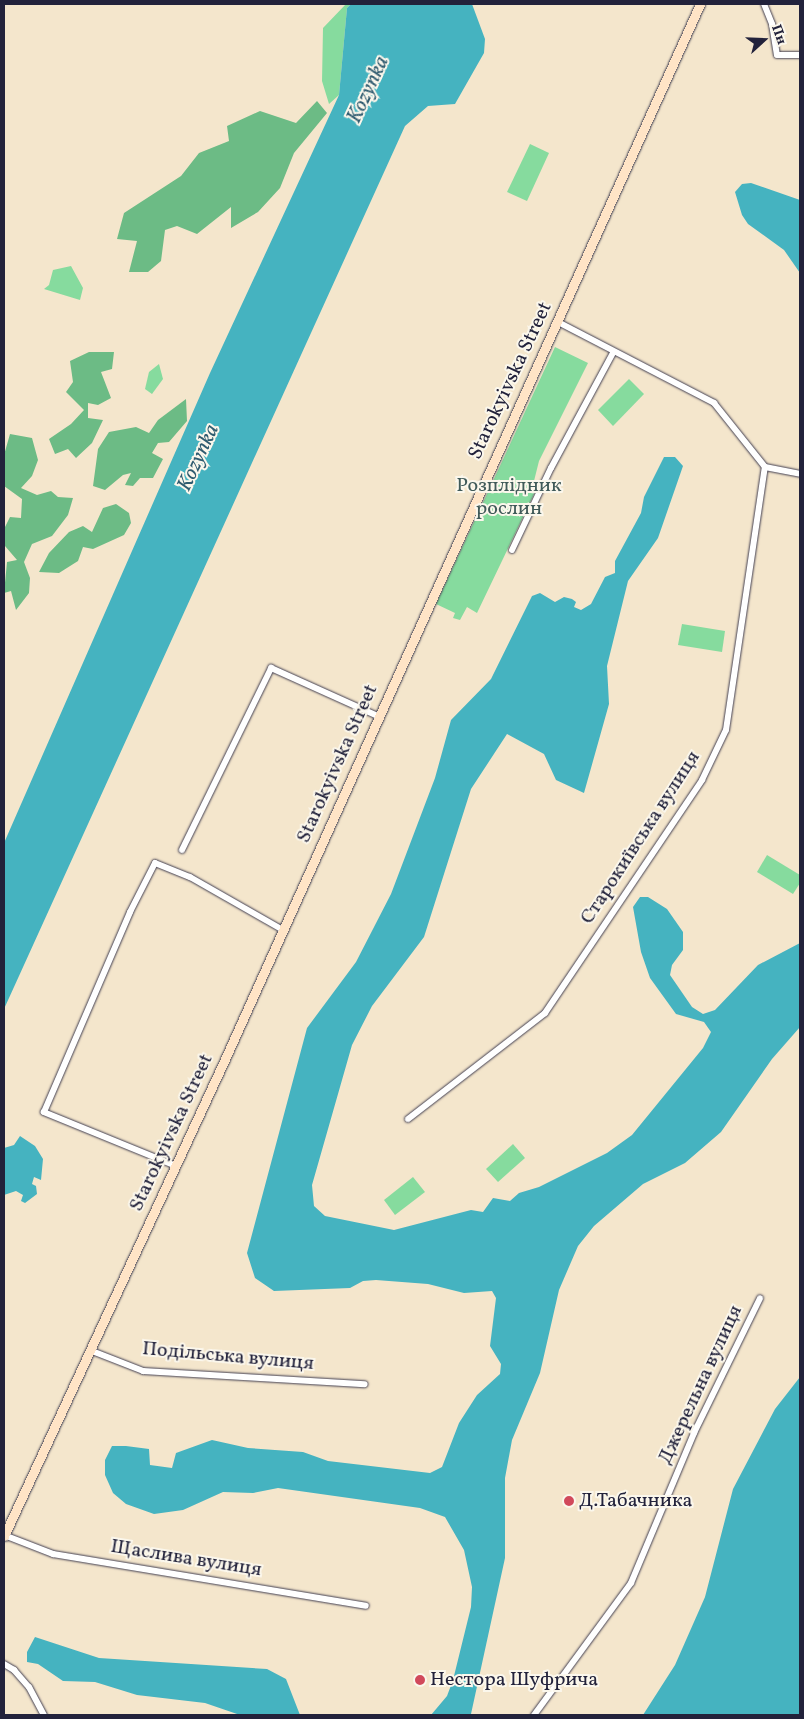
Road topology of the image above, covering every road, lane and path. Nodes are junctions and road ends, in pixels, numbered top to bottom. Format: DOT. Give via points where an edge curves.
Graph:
graph roads {
  1 [pos="700,4"];
  2 [pos="764,4"];
  3 [pos="800,55"];
  4 [pos="558,322"];
  5 [pos="613,353"];
  6 [pos="765,467"];
  7 [pos="800,474"];
  8 [pos="512,550"];
  9 [pos="378,716"];
  10 [pos="182,850"];
  11 [pos="283,930"];
  12 [pos="408,1119"];
  13 [pos="176,1166"];
  14 [pos="760,1298"];
  15 [pos="92,1351"];
  16 [pos="365,1384"];
  17 [pos="4,1536"];
  18 [pos="366,1606"];
  19 [pos="4,1664"];
  20 [pos="44,1715"];
  21 [pos="534,1715"];
  1 -- 4 [label="street, Starokyivska Street"];
  2 -- 3 [label="street" via="772,24 776,55"];
  4 -- 5 [label="street"];
  4 -- 9 [label="street, Starokyivska Street"];
  5 -- 6 [label="street" via="714,403"];
  5 -- 8 [label="street" via="551,468"];
  6 -- 7 [label="street"];
  6 -- 12 [label="street, Старокиївська вулиця" via="726,730 702,780 545,1013"];
  9 -- 10 [label="street" via="271,668"];
  9 -- 11 [label="street, Starokyivska Street"];
  11 -- 13 [label="street, Starokyivska Street"];
  11 -- 13 [label="street" via="190,877 155,863 130,912 44,1112"];
  13 -- 15 [label="street, Starokyivska Street"];
  14 -- 21 [label="street, Джерельна вулиця" via="694,1433 631,1583"];
  15 -- 16 [label="street, Подільська вулиця" via="143,1371"];
  15 -- 17 [label="street, Starokyivska Street"];
  17 -- 18 [label="street, Щаслива вулиця" via="53,1554"];
  19 -- 20 [label="street" via="29,1687"];
}
